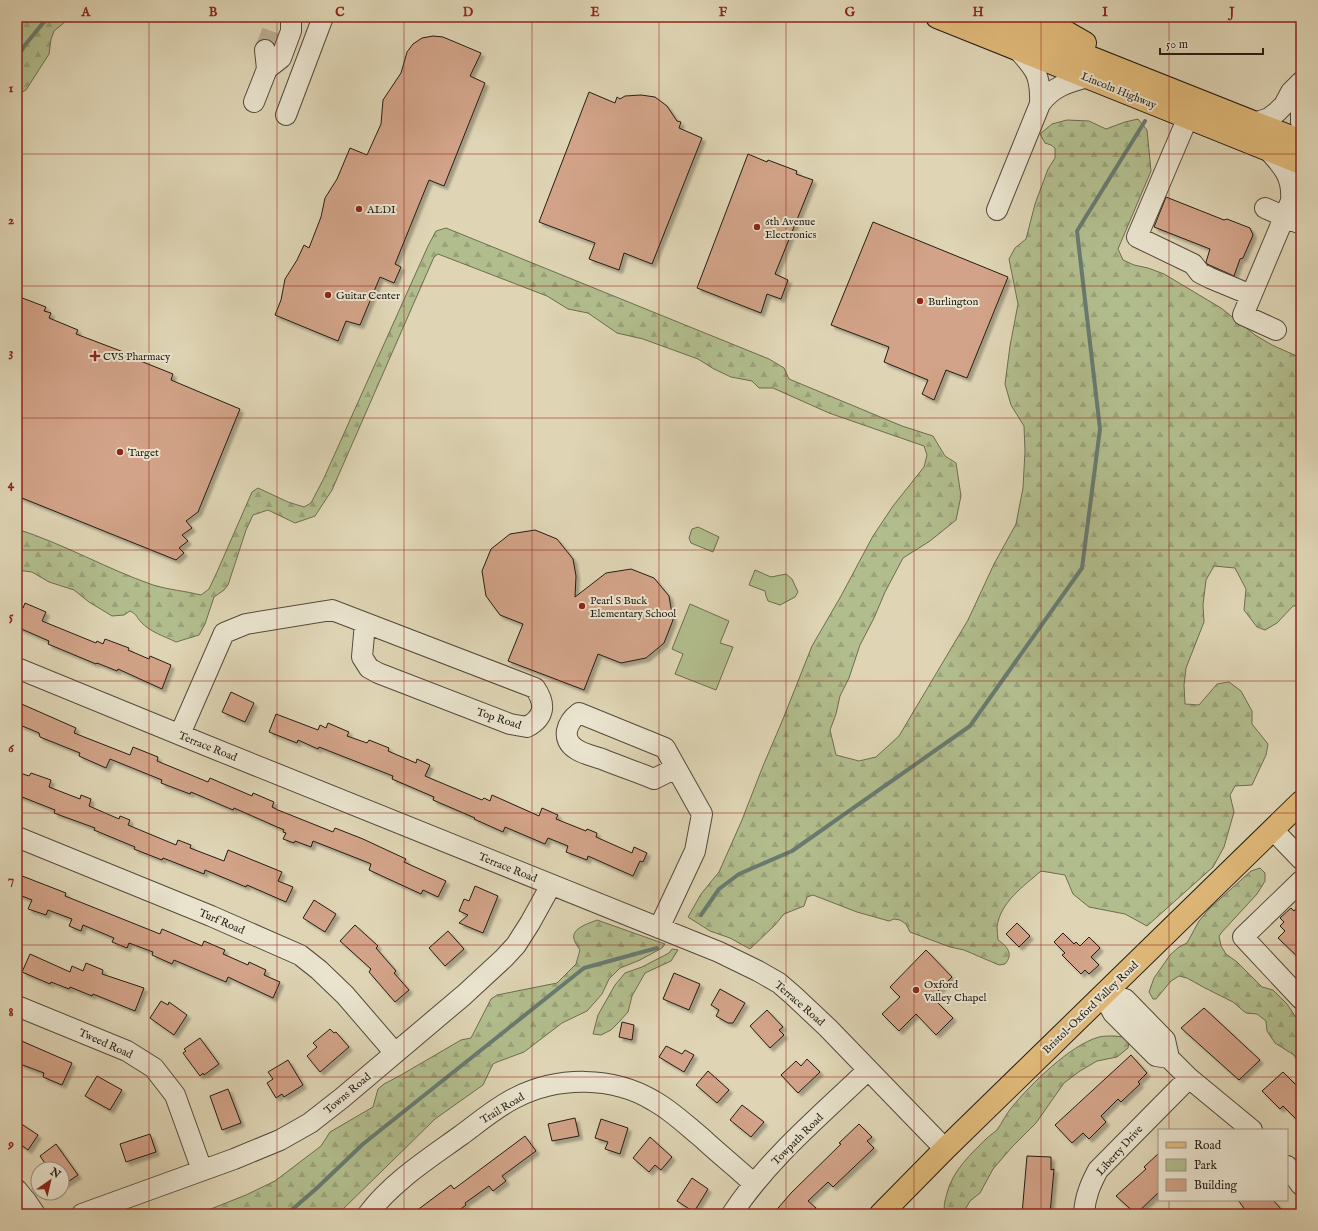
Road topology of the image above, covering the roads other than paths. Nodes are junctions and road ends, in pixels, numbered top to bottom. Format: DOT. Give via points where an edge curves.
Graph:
graph roads {
  1 [pos="323,17"];
  2 [pos="937,17"];
  3 [pos="989,17"];
  4 [pos="1040,17"];
  5 [pos="282,20"];
  6 [pos="1017,49"];
  7 [pos="1088,77"];
  8 [pos="1301,82"];
  9 [pos="1155,94"];
  10 [pos="254,102"];
  11 [pos="1040,104"];
  12 [pos="1301,108"];
  13 [pos="286,115"];
  14 [pos="1188,117"];
  15 [pos="1255,123"];
  16 [pos="1301,123"];
  17 [pos="1301,141"];
  18 [pos="1267,149"];
  19 [pos="1301,163"];
  20 [pos="1264,208"];
  21 [pos="1294,208"];
  22 [pos="997,210"];
  23 [pos="1251,296"];
  24 [pos="1276,330"];
  25 [pos="365,623"];
  26 [pos="17,668"];
  27 [pos="180,734"];
  28 [pos="676,768"];
  29 [pos="1301,802"];
  30 [pos="1273,830"];
  31 [pos="17,837"];
  32 [pos="1301,859"];
  33 [pos="1301,881"];
  34 [pos="551,884"];
  35 [pos="659,928"];
  36 [pos="1103,994"];
  37 [pos="1301,999"];
  38 [pos="17,1006"];
  39 [pos="395,1053"];
  40 [pos="868,1070"];
  41 [pos="1188,1078"];
  42 [pos="1251,1129"];
  43 [pos="945,1149"];
  44 [pos="1288,1167"];
  45 [pos="202,1170"];
  46 [pos="754,1184"];
  47 [pos="1301,1185"];
  48 [pos="17,1190"];
  49 [pos="35,1214"];
  50 [pos="82,1214"];
  51 [pos="368,1214"];
  52 [pos="732,1214"];
  53 [pos="881,1214"];
  54 [pos="1084,1214"];
  1 -- 13 [label="street"];
  2 -- 6 [label="main road, Lincoln Highway"];
  3 -- 9 [label="main road, Lincoln Highway"];
  4 -- 9 [label="main road"];
  5 -- 10 [label="street" via="292,31 281,58 266,60"];
  6 -- 7 [label="main road, Lincoln Highway"];
  6 -- 11 [label="street" via="1036,72 1040,82"];
  7 -- 9 [label="main road, Lincoln Highway"];
  7 -- 11 [label="street" via="1052,90"];
  8 -- 15 [label="street" via="1278,112"];
  9 -- 14 [label="main road, Lincoln Highway"];
  9 -- 15 [label="main road, Lincoln Highway"];
  11 -- 22 [label="street"];
  12 -- 16 [label="street"];
  14 -- 18 [label="main road, Lincoln Highway"];
  14 -- 23 [label="street" via="1137,237 1193,264 1200,273"];
  15 -- 17 [label="main road, Lincoln Highway"];
  18 -- 19 [label="main road, Lincoln Highway"];
  18 -- 21 [label="street" via="1286,173"];
  20 -- 21 [label="street"];
  21 -- 23 [label="street"];
  23 -- 24 [label="street" via="1243,316"];
  25 -- 25 [label="street, Top Road" via="362,657 369,668 378,674 510,724 527,727 536,722 542,706 535,688"];
  25 -- 27 [label="street, Top Road" via="332,610 246,624 224,633"];
  26 -- 27 [label="street, Terrace Road"];
  27 -- 34 [label="street, Terrace Road"];
  28 -- 28 [label="street" via="665,748 579,713 572,718 568,726 569,742 575,749 592,756 654,779"];
  28 -- 35 [label="street" via="702,814 694,851"];
  29 -- 30 [label="main road, Bristol-Oxford Valley Road"];
  30 -- 32 [label="street"];
  30 -- 36 [label="main road, Bristol-Oxford Valley Road"];
  31 -- 39 [label="street, Turf Road" via="300,955 345,995"];
  33 -- 37 [label="street" via="1243,938"];
  34 -- 35 [label="street, Terrace Road"];
  34 -- 39 [label="street, Towns Road" via="530,923 504,958"];
  35 -- 40 [label="street, Terrace Road" via="719,952 779,983"];
  36 -- 41 [label="street" via="1125,999 1165,1040 1169,1058"];
  36 -- 43 [label="main road, Bristol-Oxford Valley Road"];
  38 -- 45 [label="street, Tweed Road" via="127,1051 154,1068 175,1095"];
  39 -- 45 [label="street, Towns Road" via="310,1123 280,1140"];
  40 -- 43 [label="street, Terrace Road"];
  40 -- 46 [label="street, Towpath Road" via="791,1144"];
  41 -- 42 [label="street"];
  41 -- 54 [label="street, Liberty Drive" via="1098,1170 1088,1189"];
  43 -- 53 [label="main road, Bristol-Oxford Valley Road"];
  44 -- 47 [label="street"];
  45 -- 50 [label="street, Towns Road"];
  46 -- 51 [label="street, Trail Road" via="684,1122 654,1100 618,1086 576,1081 558,1083 514,1098 388,1191"];
  46 -- 52 [label="street, Towpath Road"];
  48 -- 49 [label="street"];
}
